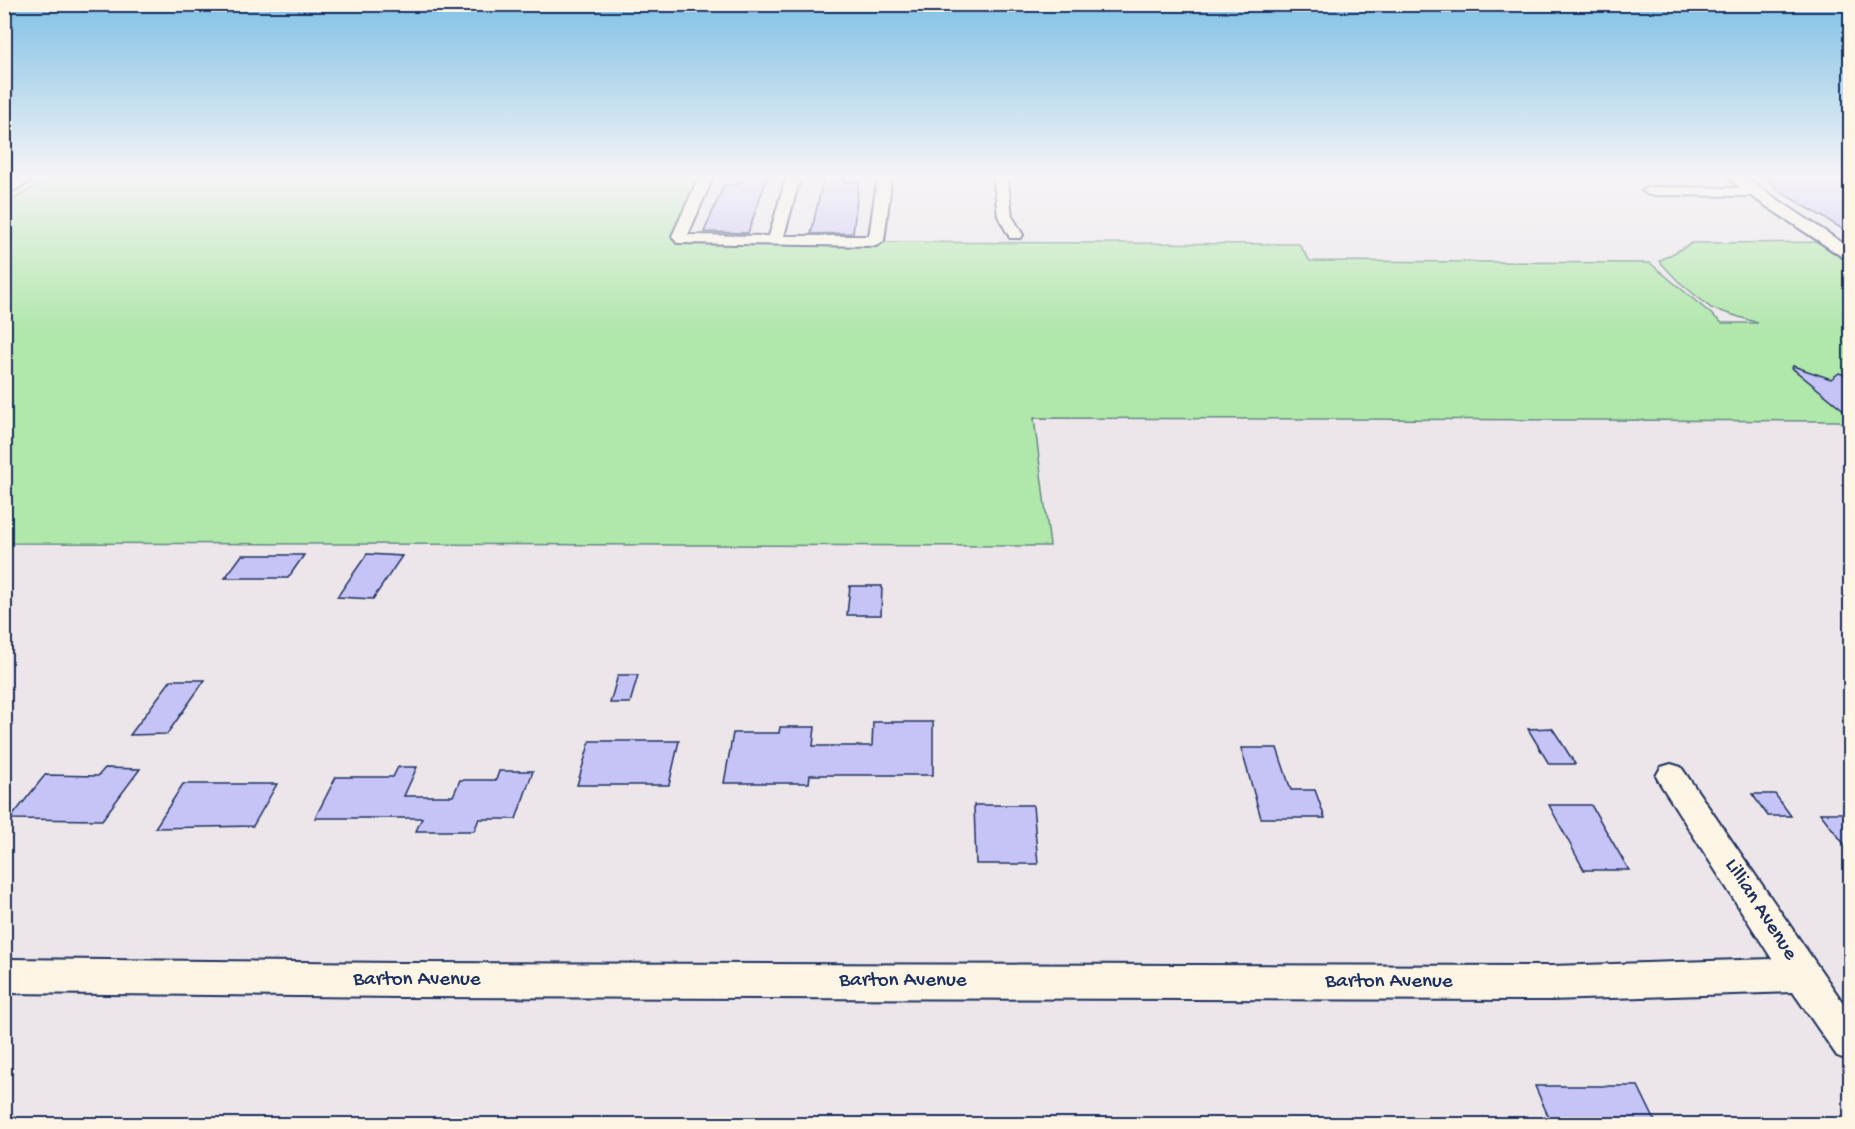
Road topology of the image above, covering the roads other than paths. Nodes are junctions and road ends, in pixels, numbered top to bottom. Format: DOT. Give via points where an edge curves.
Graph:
graph roads {
  1 [pos="683,228"];
  2 [pos="779,228"];
  3 [pos="878,228"];
  4 [pos="1011,228"];
  5 [pos="1809,228"];
  6 [pos="1015,235"];
  7 [pos="775,241"];
  8 [pos="1851,255"];
  9 [pos="1671,776"];
  10 [pos="1802,975"];
  11 [pos="4,976"];
  12 [pos="1851,1043"];
  1 -- 7 [label="street" via="682,240"];
  2 -- 7 [label="street"];
  3 -- 7 [label="street" via="876,241"];
  4 -- 6 [label="street"];
  5 -- 8 [label="street"];
  9 -- 10 [label="street, Lillian Avenue"];
  10 -- 11 [label="street, Barton Avenue" via="1551,983"];
  10 -- 12 [label="street, Lillian Avenue"];
}
